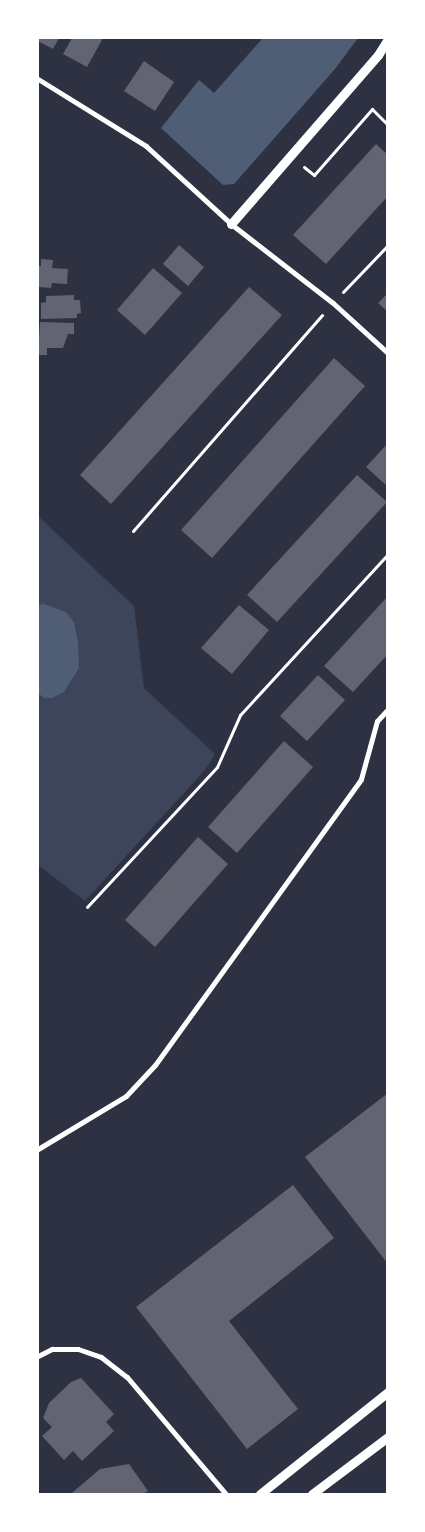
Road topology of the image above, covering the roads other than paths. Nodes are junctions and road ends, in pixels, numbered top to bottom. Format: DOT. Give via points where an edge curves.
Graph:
graph roads {
  1 [pos="388,39"];
  2 [pos="38,79"];
  3 [pos="231,224"];
  4 [pos="388,353"];
  5 [pos="388,709"];
  6 [pos="38,1149"];
  7 [pos="38,1356"];
  8 [pos="388,1392"];
  9 [pos="388,1437"];
  10 [pos="226,1494"];
  11 [pos="260,1494"];
  12 [pos="312,1494"];
  1 -- 3 [label="street" via="378,55"];
  2 -- 3 [label="street" via="146,146"];
  3 -- 4 [label="street" via="333,302"];
  5 -- 6 [label="street" via="377,721 361,779 155,1066 126,1096"];
  7 -- 10 [label="street" via="52,1349 78,1348 101,1356 127,1377"];
  8 -- 11 [label="street"];
  9 -- 12 [label="street"];
}
